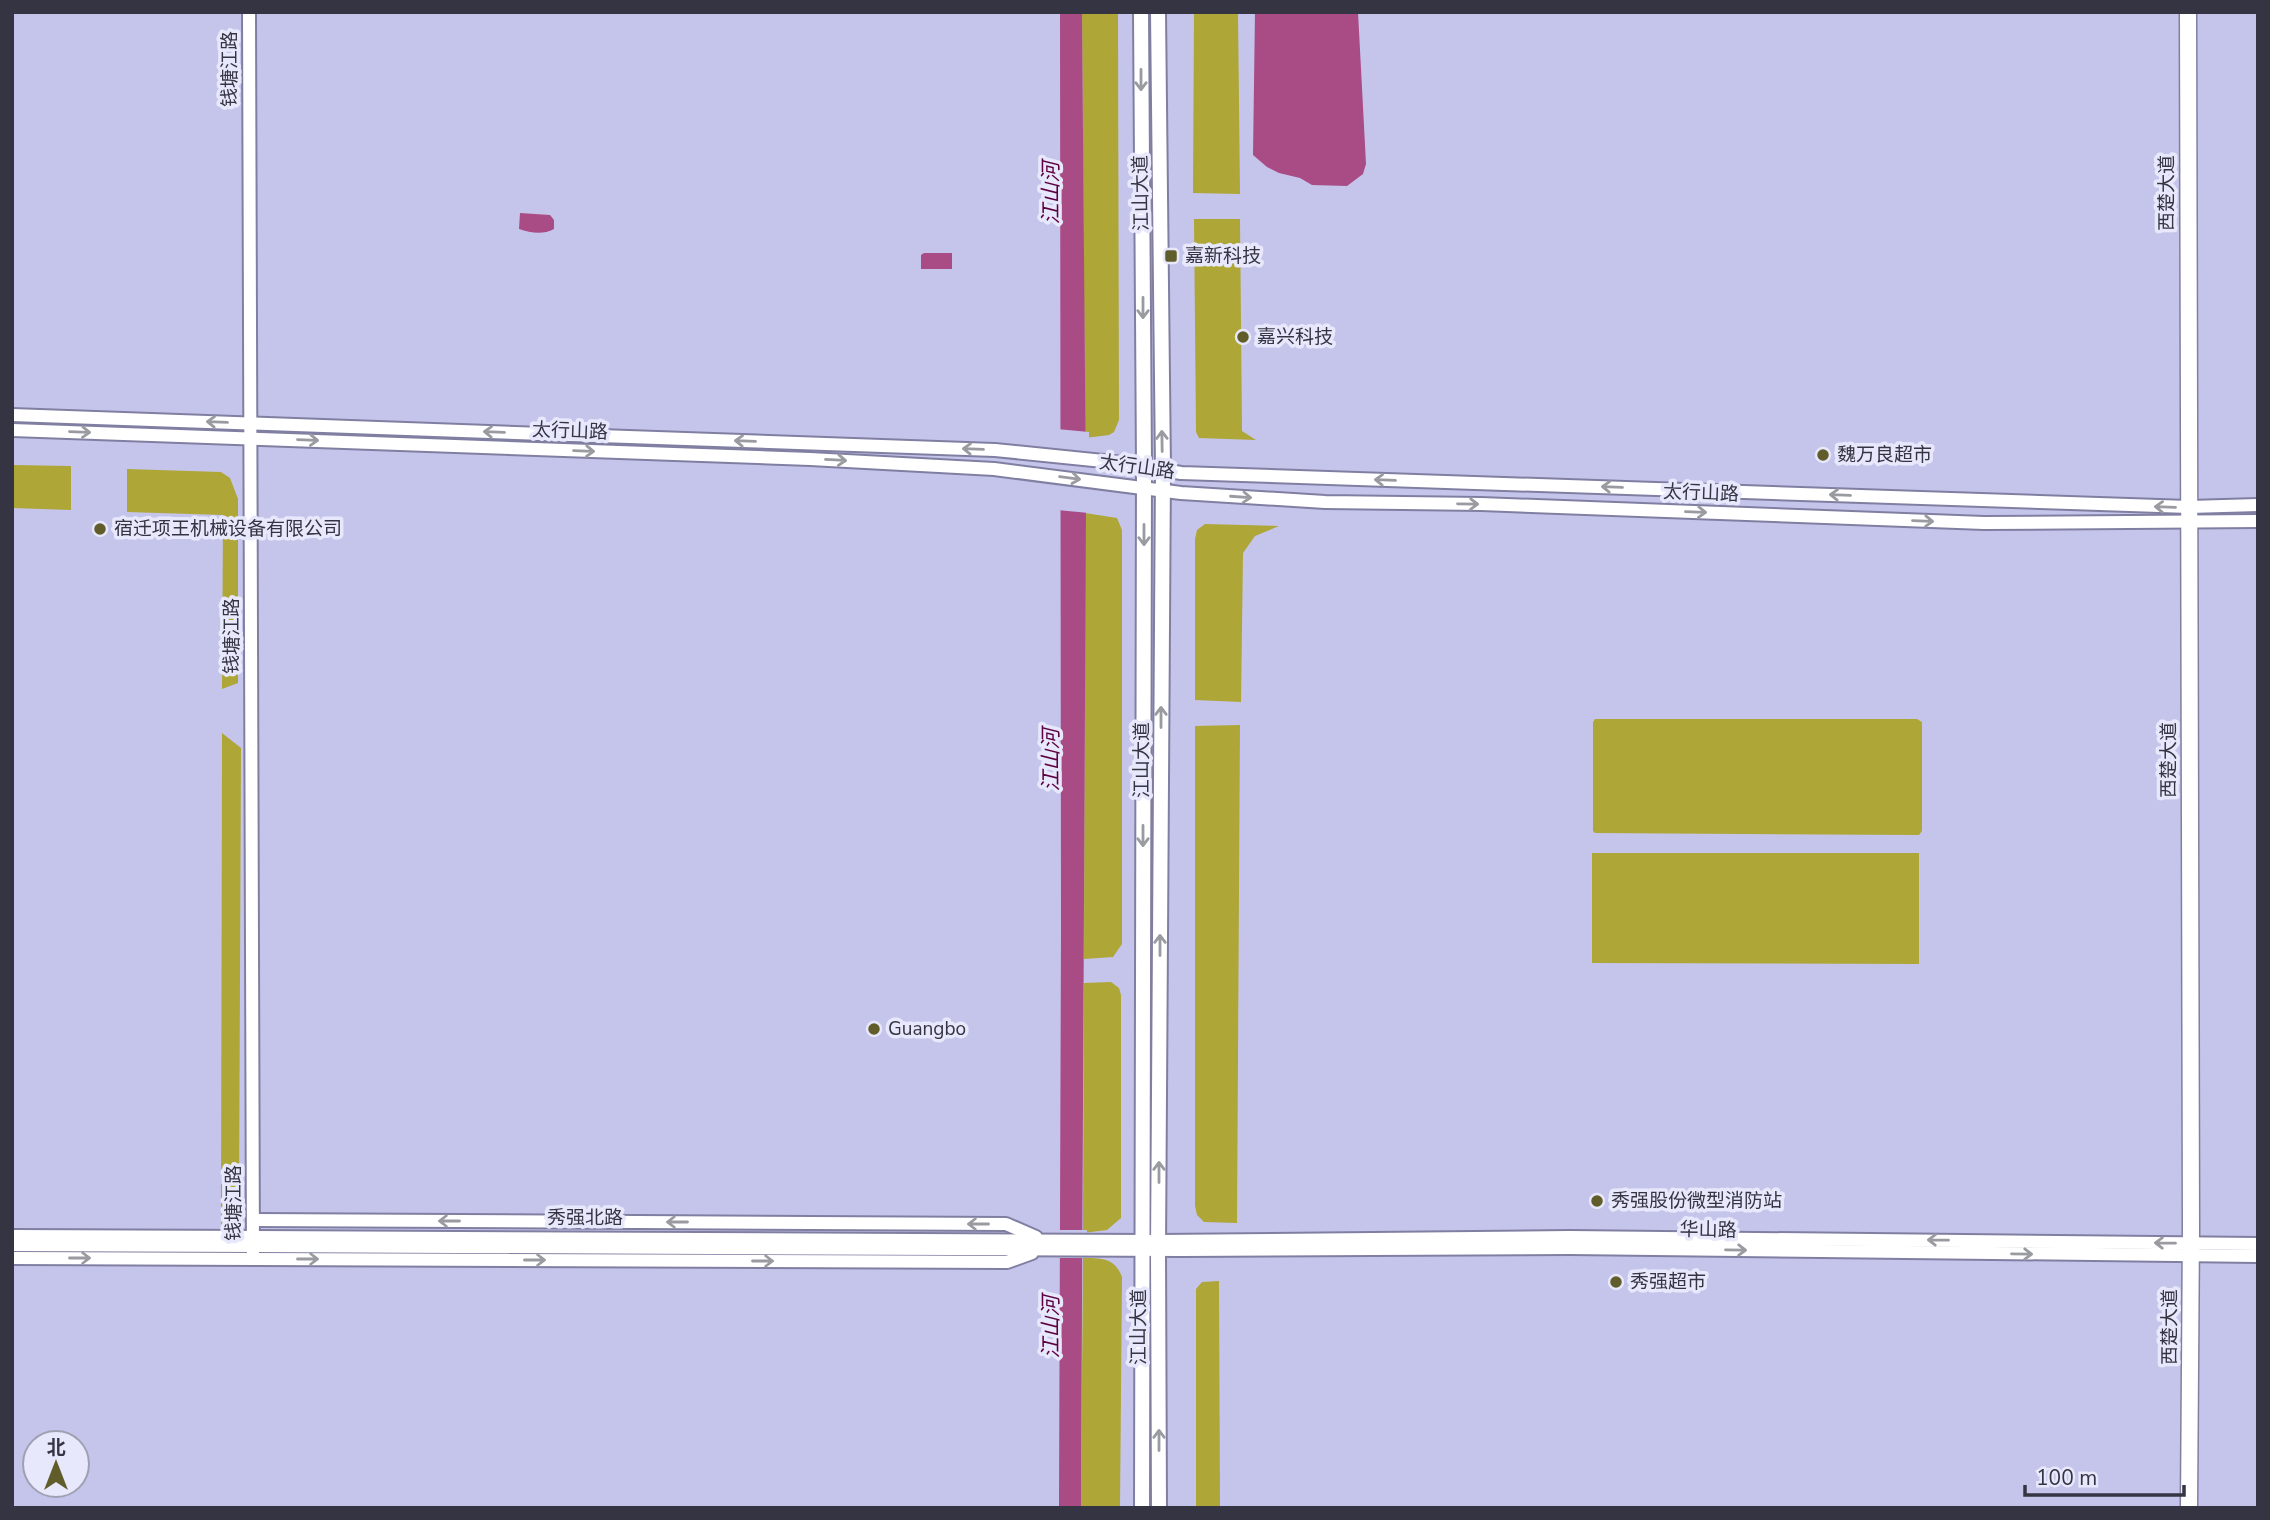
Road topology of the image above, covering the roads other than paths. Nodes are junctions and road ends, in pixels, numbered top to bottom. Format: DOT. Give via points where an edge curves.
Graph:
graph roads {
  1 [pos="249,12"];
  2 [pos="1141,12"];
  3 [pos="1158,12"];
  4 [pos="2188,12"];
  5 [pos="12,415"];
  6 [pos="251,424"];
  7 [pos="12,430"];
  8 [pos="251,438"];
  9 [pos="1144,467"];
  10 [pos="1163,470"];
  11 [pos="1144,489"];
  12 [pos="1163,491"];
  13 [pos="2258,505"];
  14 [pos="2189,515"];
  15 [pos="2258,521"];
  16 [pos="253,1220"];
  17 [pos="12,1236"];
  18 [pos="253,1240"];
  19 [pos="2258,1244"];
  20 [pos="12,1245"];
  21 [pos="1045,1245"];
  22 [pos="1142,1245"];
  23 [pos="1158,1245"];
  24 [pos="2191,1250"];
  25 [pos="2258,1256"];
  26 [pos="12,1258"];
  27 [pos="253,1259"];
  28 [pos="1142,1508"];
  29 [pos="1159,1508"];
  30 [pos="2189,1508"];
  1 -- 6 [label="street, 钱塘江路"];
  2 -- 9 [label="main road, 江山大道, one-way"];
  10 -- 3 [label="main road, 江山大道, one-way"];
  4 -- 14 [label="main road, 西楚大道"];
  6 -- 5 [label="street, 太行山路, one-way"];
  6 -- 8 [label="street, 钱塘江路"];
  9 -- 6 [label="street, 太行山路, one-way" via="995,450"];
  7 -- 8 [label="street, 太行山路, one-way"];
  8 -- 11 [label="street, 太行山路, one-way" via="994,469"];
  8 -- 16 [label="street, 钱塘江路"];
  9 -- 10 [label="street, 太行山路"];
  9 -- 11 [label="main road, 江山大道"];
  10 -- 12 [label="main road, 江山大道"];
  14 -- 10 [label="street, 太行山路, one-way"];
  11 -- 12 [label="street, 太行山路"];
  11 -- 22 [label="main road, 江山大道, one-way"];
  12 -- 14 [label="street, 太行山路, one-way" via="1325,502 1984,523"];
  23 -- 12 [label="main road, 江山大道, one-way"];
  13 -- 14 [label="street, 太行山路"];
  14 -- 15 [label="street, 太行山路"];
  14 -- 24 [label="main road, 西楚大道"];
  16 -- 18 [label="street, 钱塘江路"];
  21 -- 16 [label="street, one-way" via="1006,1224"];
  17 -- 18 [label="street, 秀强北路"];
  18 -- 20 [label="street, 秀强北路"];
  18 -- 21 [label="street, 秀强北路"];
  18 -- 27 [label="street, 钱塘江路"];
  19 -- 24 [label="street, 华山路"];
  21 -- 22 [label="street, 秀强北路"];
  27 -- 21 [label="street, one-way" via="1007,1262"];
  22 -- 23 [label="street, 秀强北路"];
  22 -- 28 [label="main road, 江山大道"];
  23 -- 24 [label="street, 华山路" via="1570,1237"];
  29 -- 23 [label="main road, 江山大道, one-way"];
  24 -- 25 [label="street, 华山路"];
  24 -- 30 [label="main road, 西楚大道"];
  26 -- 27 [label="street, one-way"];
}
